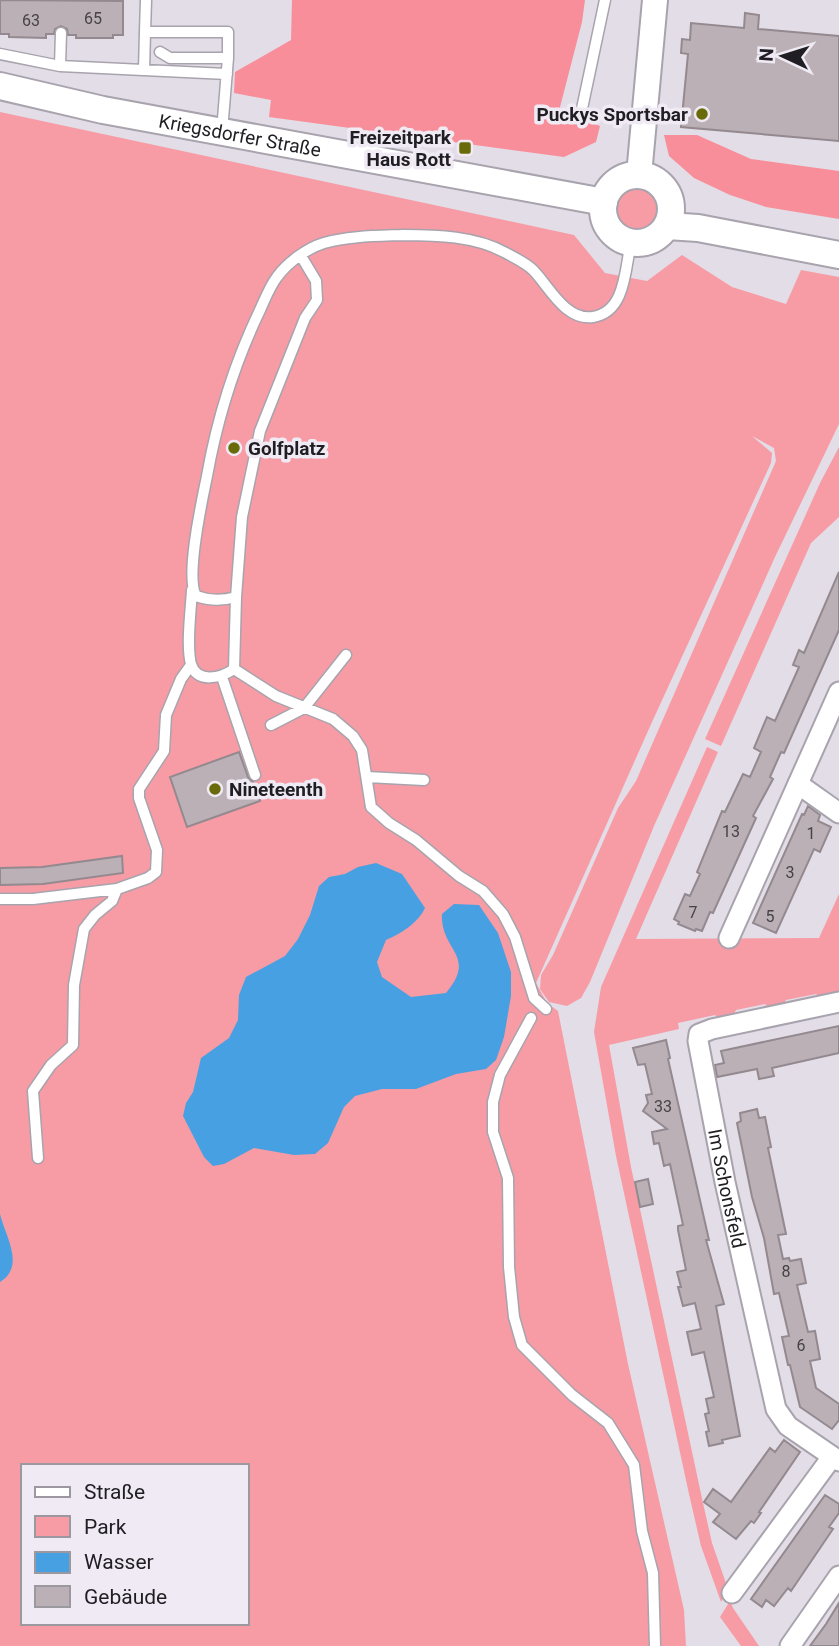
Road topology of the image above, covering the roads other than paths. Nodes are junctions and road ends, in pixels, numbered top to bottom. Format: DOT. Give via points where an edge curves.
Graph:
graph roads {
  1 [pos="146,0"];
  2 [pos="606,0"];
  3 [pos="655,0"];
  4 [pos="145,32"];
  5 [pos="61,33"];
  6 [pos="160,52"];
  7 [pos="0,54"];
  8 [pos="228,58"];
  9 [pos="60,66"];
  10 [pos="144,70"];
  11 [pos="227,74"];
  12 [pos="0,86"];
  13 [pos="580,118"];
  14 [pos="222,131"];
  15 [pos="639,175"];
  16 [pos="604,202"];
  17 [pos="669,215"];
  18 [pos="839,237"];
  19 [pos="631,242"];
  20 [pos="839,255"];
  21 [pos="301,256"];
  22 [pos="192,589"];
  23 [pos="236,597"];
  24 [pos="346,655"];
  25 [pos="191,665"];
  26 [pos="234,669"];
  27 [pos="222,677"];
  28 [pos="839,692"];
  29 [pos="304,708"];
  30 [pos="271,725"];
  31 [pos="256,775"];
  32 [pos="367,777"];
  33 [pos="424,780"];
  34 [pos="798,784"];
  35 [pos="839,813"];
  36 [pos="117,889"];
  37 [pos="0,899"];
  38 [pos="729,937"];
  39 [pos="839,1002"];
  40 [pos="546,1009"];
  41 [pos="531,1018"];
  42 [pos="38,1158"];
  43 [pos="836,1459"];
  44 [pos="839,1576"];
  45 [pos="732,1593"];
  46 [pos="655,1646"];
  47 [pos="790,1646"];
  1 -- 4 [label="lane"];
  2 -- 13 [label="lane"];
  3 -- 15 [label="street"];
  4 -- 8 [label="lane" via="228,32"];
  4 -- 10 [label="lane"];
  5 -- 9 [label="lane"];
  6 -- 8 [label="lane" via="170,58"];
  7 -- 9 [label="lane"];
  8 -- 11 [label="lane"];
  9 -- 10 [label="lane"];
  10 -- 11 [label="lane"];
  11 -- 14 [label="lane"];
  12 -- 14 [label="main road, Kriegsdorfer Straße"];
  14 -- 16 [label="main road, Kriegsdorfer Straße"];
  15 -- 16 [label="main road" via="617,182"];
  15 -- 17 [label="main road" via="650,177 667,193"];
  16 -- 19 [label="main road" via="609,228"];
  17 -- 18 [label="main road"];
  17 -- 19 [label="main road" via="652,240"];
  17 -- 20 [label="main road" via="698,228"];
  19 -- 21 [label="lane" via="617,303 608,312 591,317 569,310 517,259 469,240 400,235 323,243"];
  21 -- 22 [label="lane" via="276,278 250,332 225,403 199,516"];
  21 -- 23 [label="lane" via="316,281 317,300 305,318 260,431 242,517"];
  22 -- 23 [label="lane" via="204,599"];
  22 -- 25 [label="lane"];
  23 -- 26 [label="lane"];
  24 -- 29 [label="lane"];
  25 -- 27 [label="lane" via="199,674"];
  25 -- 36 [label="lane" via="166,716 164,751 139,789 157,850 156,872"];
  26 -- 27 [label="lane"];
  26 -- 29 [label="lane"];
  27 -- 31 [label="lane"];
  28 -- 34 [label="street"];
  29 -- 30 [label="lane"];
  29 -- 32 [label="lane" via="333,719 353,736 362,750"];
  32 -- 33 [label="lane"];
  32 -- 40 [label="lane" via="371,807 483,891 503,915 515,937 534,998"];
  34 -- 35 [label="street"];
  34 -- 38 [label="street"];
  36 -- 37 [label="lane"];
  36 -- 42 [label="lane" via="112,901 84,929 74,985 73,1045 33,1091"];
  39 -- 43 [label="street, Im Schonsfeld" via="712,1029 699,1034 698,1041 776,1409 788,1426"];
  41 -- 46 [label="lane" via="500,1075 493,1102 494,1132 508,1178 514,1317 522,1345 608,1423 634,1465 642,1531 653,1573"];
  43 -- 45 [label="street, Im Schonsfeld"];
  44 -- 47 [label="street"];
}
